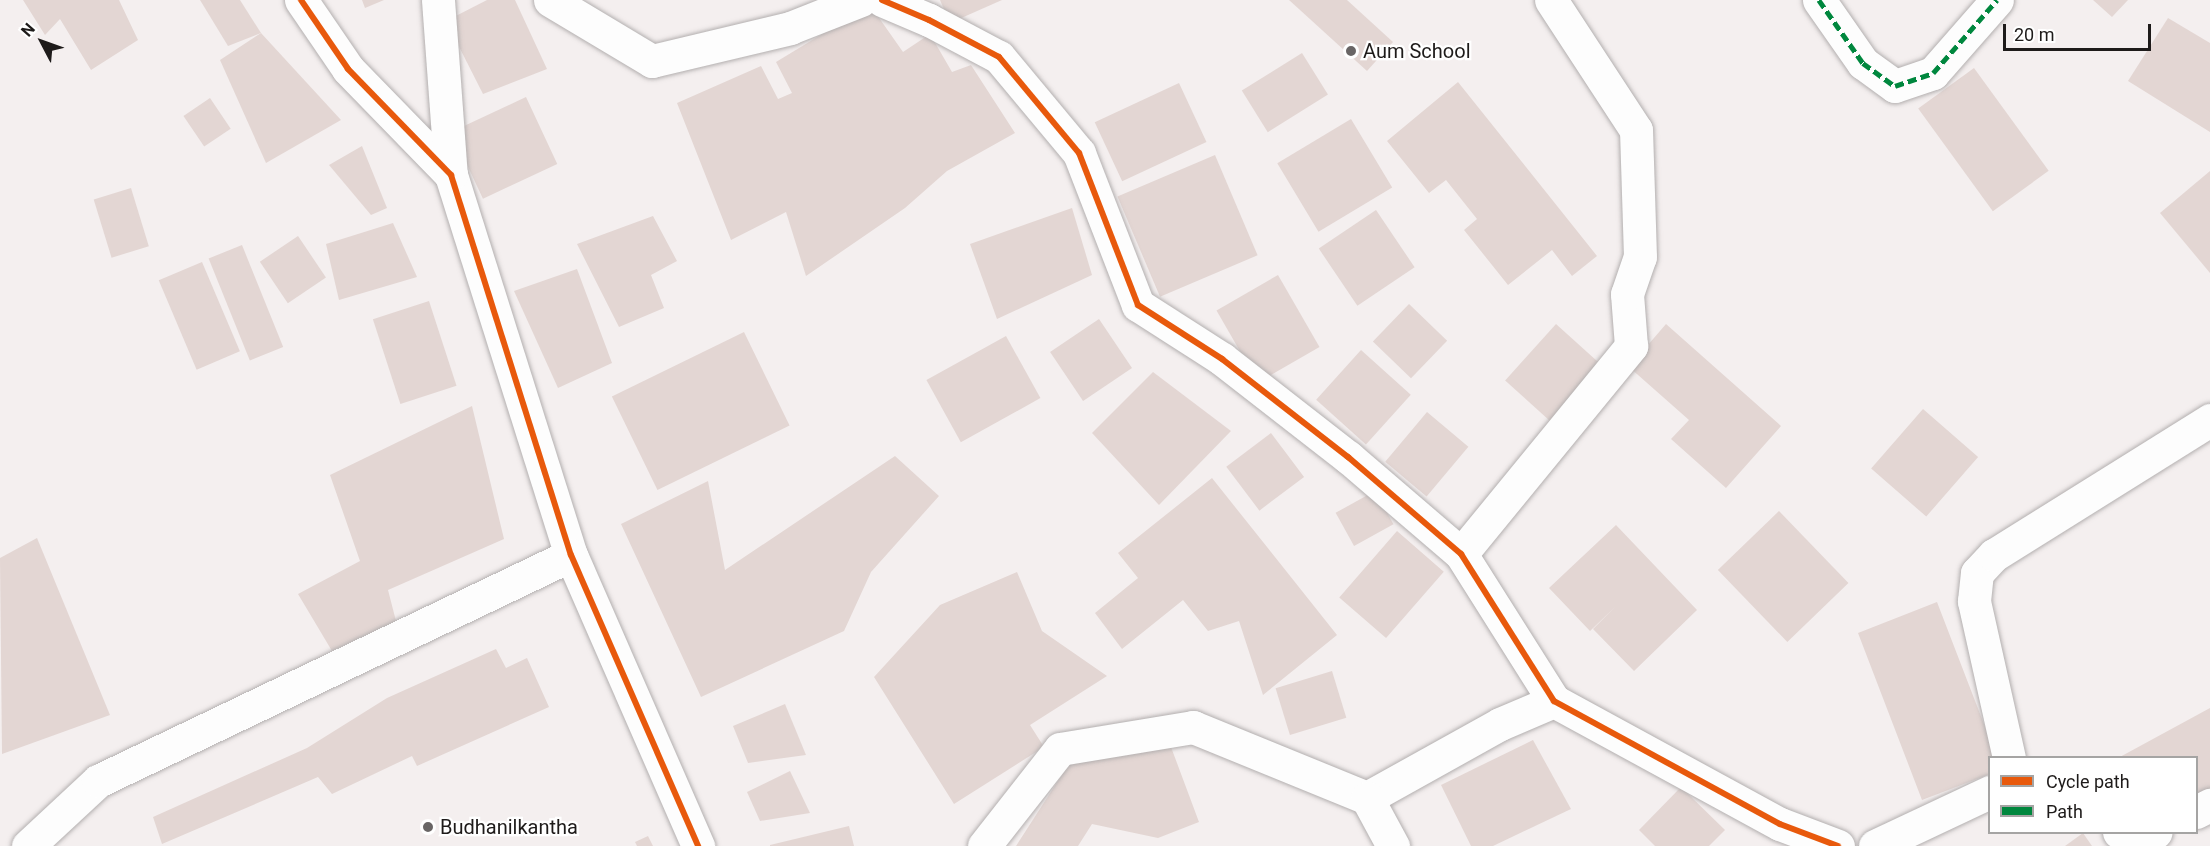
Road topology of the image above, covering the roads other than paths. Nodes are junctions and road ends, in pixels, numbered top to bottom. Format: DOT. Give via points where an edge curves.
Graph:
graph roads {
  1 [pos="301,0"];
  2 [pos="550,0"];
  3 [pos="861,0"];
  4 [pos="882,0"];
  5 [pos="1551,0"];
  6 [pos="1819,0"];
  7 [pos="1997,0"];
  8 [pos="437,3"];
  9 [pos="451,175"];
  10 [pos="2210,420"];
  11 [pos="1461,554"];
  12 [pos="571,555"];
  13 [pos="1554,701"];
  14 [pos="2009,756"];
  15 [pos="1988,792"];
  16 [pos="1367,798"];
  17 [pos="2123,834"];
  18 [pos="2150,834"];
  19 [pos="28,846"];
  20 [pos="698,846"];
  21 [pos="984,846"];
  22 [pos="1393,846"];
  23 [pos="1838,846"];
  24 [pos="1875,846"];
  1 -- 9 [label="street" via="348,69"];
  2 -- 3 [label="street" via="652,61 790,28"];
  4 -- 11 [label="street" via="999,57 1080,153 1138,305 1222,359 1348,457"];
  5 -- 11 [label="street" via="1636,130 1640,257 1627,294 1631,346"];
  6 -- 7 [label="street" via="1863,63 1895,86 1934,73"];
  8 -- 9 [label="street"];
  9 -- 12 [label="street"];
  10 -- 14 [label="street" via="1994,555 1977,573 1974,601"];
  11 -- 13 [label="street"];
  12 -- 19 [label="street" via="98,780"];
  12 -- 20 [label="street"];
  13 -- 16 [label="street" via="1500,724"];
  13 -- 23 [label="street" via="1780,824"];
  15 -- 24 [label="street"];
  16 -- 21 [label="street" via="1193,727 1060,749"];
  16 -- 22 [label="street"];
  17 -- 18 [label="street" via="2134,840"];
}
